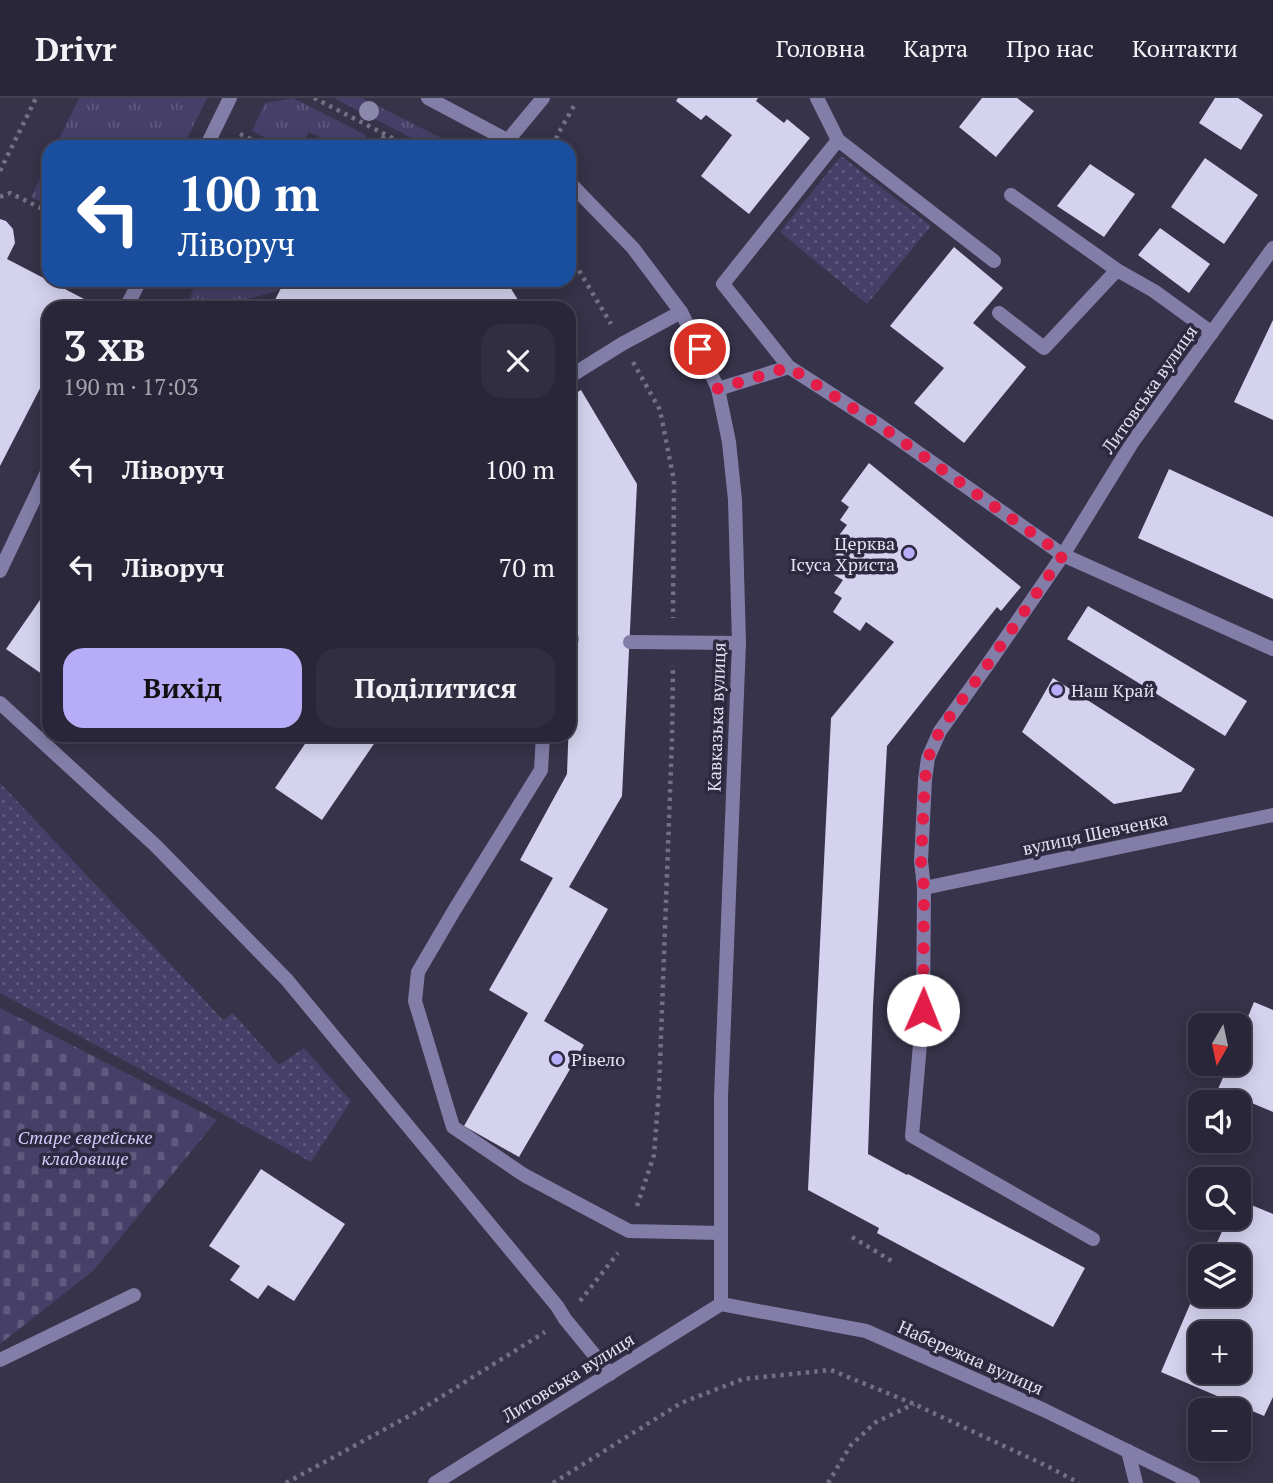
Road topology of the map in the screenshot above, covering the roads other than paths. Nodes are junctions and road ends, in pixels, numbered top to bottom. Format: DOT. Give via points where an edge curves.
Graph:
graph roads {
  1 [pos="230,98"];
  2 [pos="428,98"];
  3 [pos="543,98"];
  4 [pos="817,98"];
  5 [pos="209,140"];
  6 [pos="508,140"];
  7 [pos="516,140"];
  8 [pos="838,140"];
  9 [pos="576,189"];
  10 [pos="1011,195"];
  11 [pos="1273,248"];
  12 [pos="994,261"];
  13 [pos="1117,270"];
  14 [pos="681,312"];
  15 [pos="999,313"];
  16 [pos="1212,333"];
  17 [pos="789,367"];
  18 [pos="576,373"];
  19 [pos="718,389"];
  20 [pos="42,483"];
  21 [pos="1063,555"];
  22 [pos="0,571"];
  23 [pos="630,642"];
  24 [pos="738,643"];
  25 [pos="1273,649"];
  26 [pos="0,703"];
  27 [pos="42,741"];
  28 [pos="43,742"];
  29 [pos="543,742"];
  30 [pos="1273,815"];
  31 [pos="924,888"];
  32 [pos="721,1233"];
  33 [pos="1094,1239"];
  34 [pos="134,1295"];
  35 [pos="721,1304"];
  36 [pos="0,1360"];
  37 [pos="610,1374"];
  38 [pos="1128,1451"];
  39 [pos="435,1483"];
  40 [pos="1136,1483"];
  41 [pos="1193,1483"];
  1 -- 5 [label="street"];
  2 -- 6 [label="street"];
  3 -- 7 [label="street"];
  4 -- 8 [label="street"];
  8 -- 12 [label="street"];
  8 -- 17 [label="street" via="723,284"];
  9 -- 14 [label="street, Кавказька вулиця" via="633,248"];
  10 -- 13 [label="street"];
  11 -- 16 [label="street, Литовська вулиця"];
  13 -- 15 [label="street" via="1044,348"];
  13 -- 16 [label="street"];
  14 -- 18 [label="street"];
  14 -- 19 [label="street, Кавказька вулиця"];
  16 -- 21 [label="street, Литовська вулиця" via="1132,443"];
  17 -- 19 [label="street"];
  17 -- 21 [label="street"];
  19 -- 24 [label="street, Кавказька вулиця" via="735,500"];
  20 -- 22 [label="street"];
  21 -- 25 [label="street"];
  21 -- 31 [label="street, Литовська вулиця" via="940,730 928,758 921,861"];
  23 -- 24 [label="street"];
  24 -- 32 [label="street, Кавказька вулиця" via="721,1097"];
  26 -- 27 [label="street"];
  28 -- 37 [label="street" via="155,845 287,980"];
  29 -- 32 [label="street" via="541,770 418,972 415,1001 453,1128 524,1175 629,1231"];
  30 -- 31 [label="street, вулиця Шевченка"];
  31 -- 33 [label="street, Литовська вулиця" via="923,1010 912,1136"];
  32 -- 35 [label="street, Кавказька вулиця"];
  34 -- 36 [label="street"];
  35 -- 37 [label="street, Литовська вулиця"];
  35 -- 38 [label="street, Набережна вулиця" via="866,1331"];
  37 -- 39 [label="street, Литовська вулиця"];
  38 -- 40 [label="street"];
  38 -- 41 [label="street, Набережна вулиця"];
}
